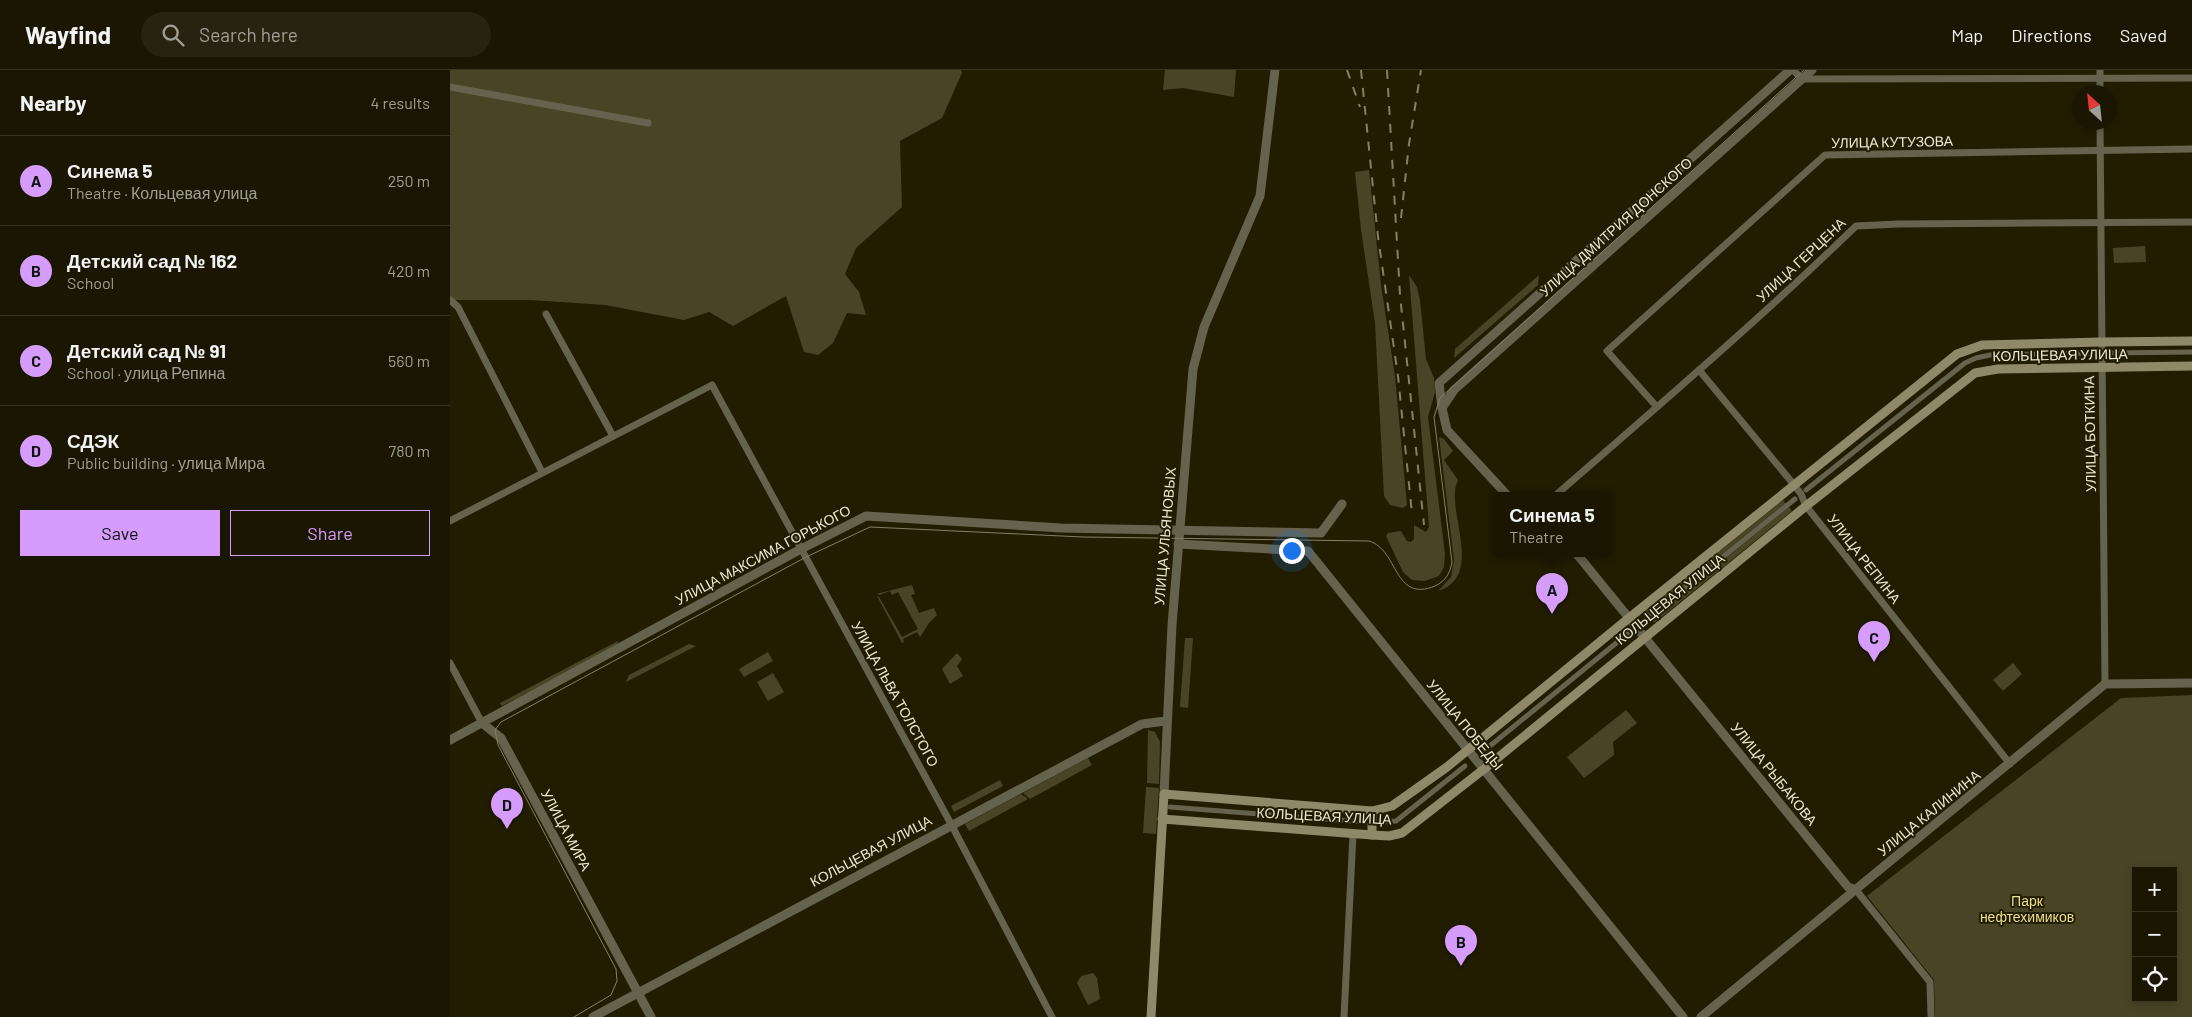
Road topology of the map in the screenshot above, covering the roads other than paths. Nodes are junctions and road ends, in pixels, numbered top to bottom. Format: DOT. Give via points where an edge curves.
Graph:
graph roads {
  1 [pos="1275,70"];
  2 [pos="1792,70"];
  3 [pos="1812,70"];
  4 [pos="2100,70"];
  5 [pos="1802,78"];
  6 [pos="2100,78"];
  7 [pos="2192,78"];
  8 [pos="2100,85"];
  9 [pos="450,88"];
  10 [pos="648,123"];
  11 [pos="2100,130"];
  12 [pos="2192,149"];
  13 [pos="2100,150"];
  14 [pos="2192,222"];
  15 [pos="2100,223"];
  16 [pos="450,300"];
  17 [pos="546,314"];
  18 [pos="2101,342"];
  19 [pos="2192,342"];
  20 [pos="2110,352"];
  21 [pos="2192,352"];
  22 [pos="2090,353"];
  23 [pos="2192,366"];
  24 [pos="2101,368"];
  25 [pos="1699,370"];
  26 [pos="1442,408"];
  27 [pos="1657,408"];
  28 [pos="613,436"];
  29 [pos="542,472"];
  30 [pos="1794,486"];
  31 [pos="1806,490"];
  32 [pos="1504,492"];
  33 [pos="1559,492"];
  34 [pos="1795,499"];
  35 [pos="1342,504"];
  36 [pos="1806,506"];
  37 [pos="450,521"];
  38 [pos="1180,530"];
  39 [pos="1178,544"];
  40 [pos="801,548"];
  41 [pos="1579,557"];
  42 [pos="1629,618"];
  43 [pos="1641,623"];
  44 [pos="1632,630"];
  45 [pos="1646,636"];
  46 [pos="450,663"];
  47 [pos="2192,683"];
  48 [pos="2105,684"];
  49 [pos="1166,720"];
  50 [pos="482,723"];
  51 [pos="450,740"];
  52 [pos="1468,750"];
  53 [pos="1485,750"];
  54 [pos="2010,764"];
  55 [pos="1465,766"];
  56 [pos="1484,769"];
  57 [pos="1164,794"];
  58 [pos="1170,807"];
  59 [pos="1372,811"];
  60 [pos="1162,819"];
  61 [pos="1364,822"];
  62 [pos="1382,822"];
  63 [pos="951,824"];
  64 [pos="1353,834"];
  65 [pos="1372,835"];
  66 [pos="1856,890"];
  67 [pos="638,993"];
  68 [pos="593,1017"];
  69 [pos="651,1017"];
  70 [pos="1052,1017"];
  71 [pos="1151,1017"];
  72 [pos="1344,1017"];
  73 [pos="1683,1017"];
  74 [pos="1701,1017"];
  75 [pos="1931,1017"];
  1 -- 38 [label="street, УЛИЦА УЛЬЯНОВЫХ" via="1260,196 1204,327 1193,369"];
  2 -- 5 [label="street"];
  2 -- 26 [label="street, УЛИЦА ДМИТРИЯ ДОНСКОГО" via="1439,383"];
  3 -- 5 [label="street, УЛИЦА ДМИТРИЯ ДОНСКОГО"];
  4 -- 6 [label="street"];
  5 -- 6 [label="street"];
  5 -- 26 [label="street, УЛИЦА ДМИТРИЯ ДОНСКОГО" via="1454,390"];
  6 -- 7 [label="street"];
  6 -- 8 [label="street"];
  9 -- 10 [label="street"];
  11 -- 13 [label="street, УЛИЦА БОТКИНА"];
  12 -- 13 [label="street, УЛИЦА КУТУЗОВА"];
  13 -- 15 [label="street, УЛИЦА БОТКИНА"];
  13 -- 27 [label="street, УЛИЦА КУТУЗОВА" via="1825,155 1606,350"];
  14 -- 15 [label="street, УЛИЦА ГЕРЦЕНА"];
  15 -- 18 [label="street, УЛИЦА БОТКИНА"];
  15 -- 25 [label="street, УЛИЦА ГЕРЦЕНА" via="1856,226"];
  16 -- 29 [label="street" via="458,307"];
  17 -- 28 [label="street"];
  18 -- 19 [label="main road, КОЛЬЦЕВАЯ УЛИЦА"];
  18 -- 24 [label="street, УЛИЦА БОТКИНА"];
  18 -- 30 [label="main road, КОЛЬЦЕВАЯ УЛИЦА" via="1982,345 1957,354"];
  20 -- 21 [label="street"];
  22 -- 31 [label="street" via="1990,355 1965,363"];
  23 -- 24 [label="main road, КОЛЬЦЕВАЯ УЛИЦА"];
  24 -- 36 [label="main road, КОЛЬЦЕВАЯ УЛИЦА" via="1998,369 1975,373"];
  24 -- 48 [label="street, УЛИЦА БОТКИНА"];
  25 -- 27 [label="street, УЛИЦА ГЕРЦЕНА"];
  25 -- 30 [label="street, УЛИЦА РЕПИНА"];
  26 -- 32 [label="street" via="1447,430"];
  27 -- 33 [label="street, УЛИЦА ГЕРЦЕНА"];
  28 -- 29 [label="street"];
  28 -- 40 [label="street, УЛИЦА ЛЬВА ТОЛСТОГО" via="712,385"];
  29 -- 37 [label="street"];
  30 -- 36 [label="street, УЛИЦА РЕПИНА"];
  30 -- 42 [label="main road, КОЛЬЦЕВАЯ УЛИЦА"];
  34 -- 43 [label="street"];
  35 -- 38 [label="street, УЛИЦА МАКСИМА ГОРЬКОГО" via="1321,533"];
  36 -- 45 [label="main road, КОЛЬЦЕВАЯ УЛИЦА"];
  36 -- 54 [label="street, УЛИЦА РЕПИНА"];
  38 -- 39 [label="street, УЛИЦА УЛЬЯНОВЫХ"];
  38 -- 40 [label="street, УЛИЦА МАКСИМА ГОРЬКОГО" via="1062,528 866,516"];
  39 -- 49 [label="street, УЛИЦА УЛЬЯНОВЫХ"];
  39 -- 52 [label="street, УЛИЦА ПОБЕДЫ" via="1308,551"];
  40 -- 50 [label="street, УЛИЦА МАКСИМА ГОРЬКОГО"];
  40 -- 63 [label="street, УЛИЦА ЛЬВА ТОЛСТОГО"];
  41 -- 42 [label="street, УЛИЦА РЫБАКОВА"];
  42 -- 45 [label="street, УЛИЦА РЫБАКОВА"];
  42 -- 52 [label="main road, КОЛЬЦЕВАЯ УЛИЦА"];
  44 -- 53 [label="street"];
  45 -- 56 [label="main road, КОЛЬЦЕВАЯ УЛИЦА"];
  45 -- 66 [label="street, УЛИЦА РЫБАКОВА" via="1848,887"];
  46 -- 50 [label="street, УЛИЦА МИРА"];
  47 -- 48 [label="street"];
  48 -- 54 [label="street, УЛИЦА КАЛИНИНА"];
  49 -- 57 [label="street, УЛИЦА УЛЬЯНОВЫХ"];
  49 -- 63 [label="street, КОЛЬЦЕВАЯ УЛИЦА" via="1142,724"];
  50 -- 51 [label="street, УЛИЦА МАКСИМА ГОРЬКОГО"];
  50 -- 67 [label="street, УЛИЦА МИРА" via="501,738"];
  52 -- 56 [label="street, УЛИЦА ПОБЕДЫ"];
  52 -- 59 [label="main road, КОЛЬЦЕВАЯ УЛИЦА" via="1406,798"];
  54 -- 66 [label="street, УЛИЦА КАЛИНИНА"];
  55 -- 62 [label="street" via="1396,821"];
  56 -- 65 [label="main road, КОЛЬЦЕВАЯ УЛИЦА" via="1402,834"];
  56 -- 73 [label="street, УЛИЦА ПОБЕДЫ"];
  57 -- 59 [label="main road, КОЛЬЦЕВАЯ УЛИЦА"];
  57 -- 60 [label="main road, УЛИЦА УЛЬЯНОВЫХ"];
  58 -- 61 [label="street"];
  59 -- 65 [label="main road"];
  60 -- 64 [label="main road, КОЛЬЦЕВАЯ УЛИЦА"];
  60 -- 71 [label="main road, УЛИЦА УЛЬЯНОВЫХ"];
  63 -- 67 [label="street, КОЛЬЦЕВАЯ УЛИЦА"];
  63 -- 70 [label="street, УЛИЦА ЛЬВА ТОЛСТОГО"];
  64 -- 65 [label="main road, КОЛЬЦЕВАЯ УЛИЦА"];
  64 -- 72 [label="street"];
  66 -- 74 [label="street, УЛИЦА КАЛИНИНА"];
  66 -- 75 [label="street, УЛИЦА РЫБАКОВА" via="1930,982"];
  67 -- 68 [label="street, КОЛЬЦЕВАЯ УЛИЦА"];
  67 -- 69 [label="street, УЛИЦА МИРА"];
}
